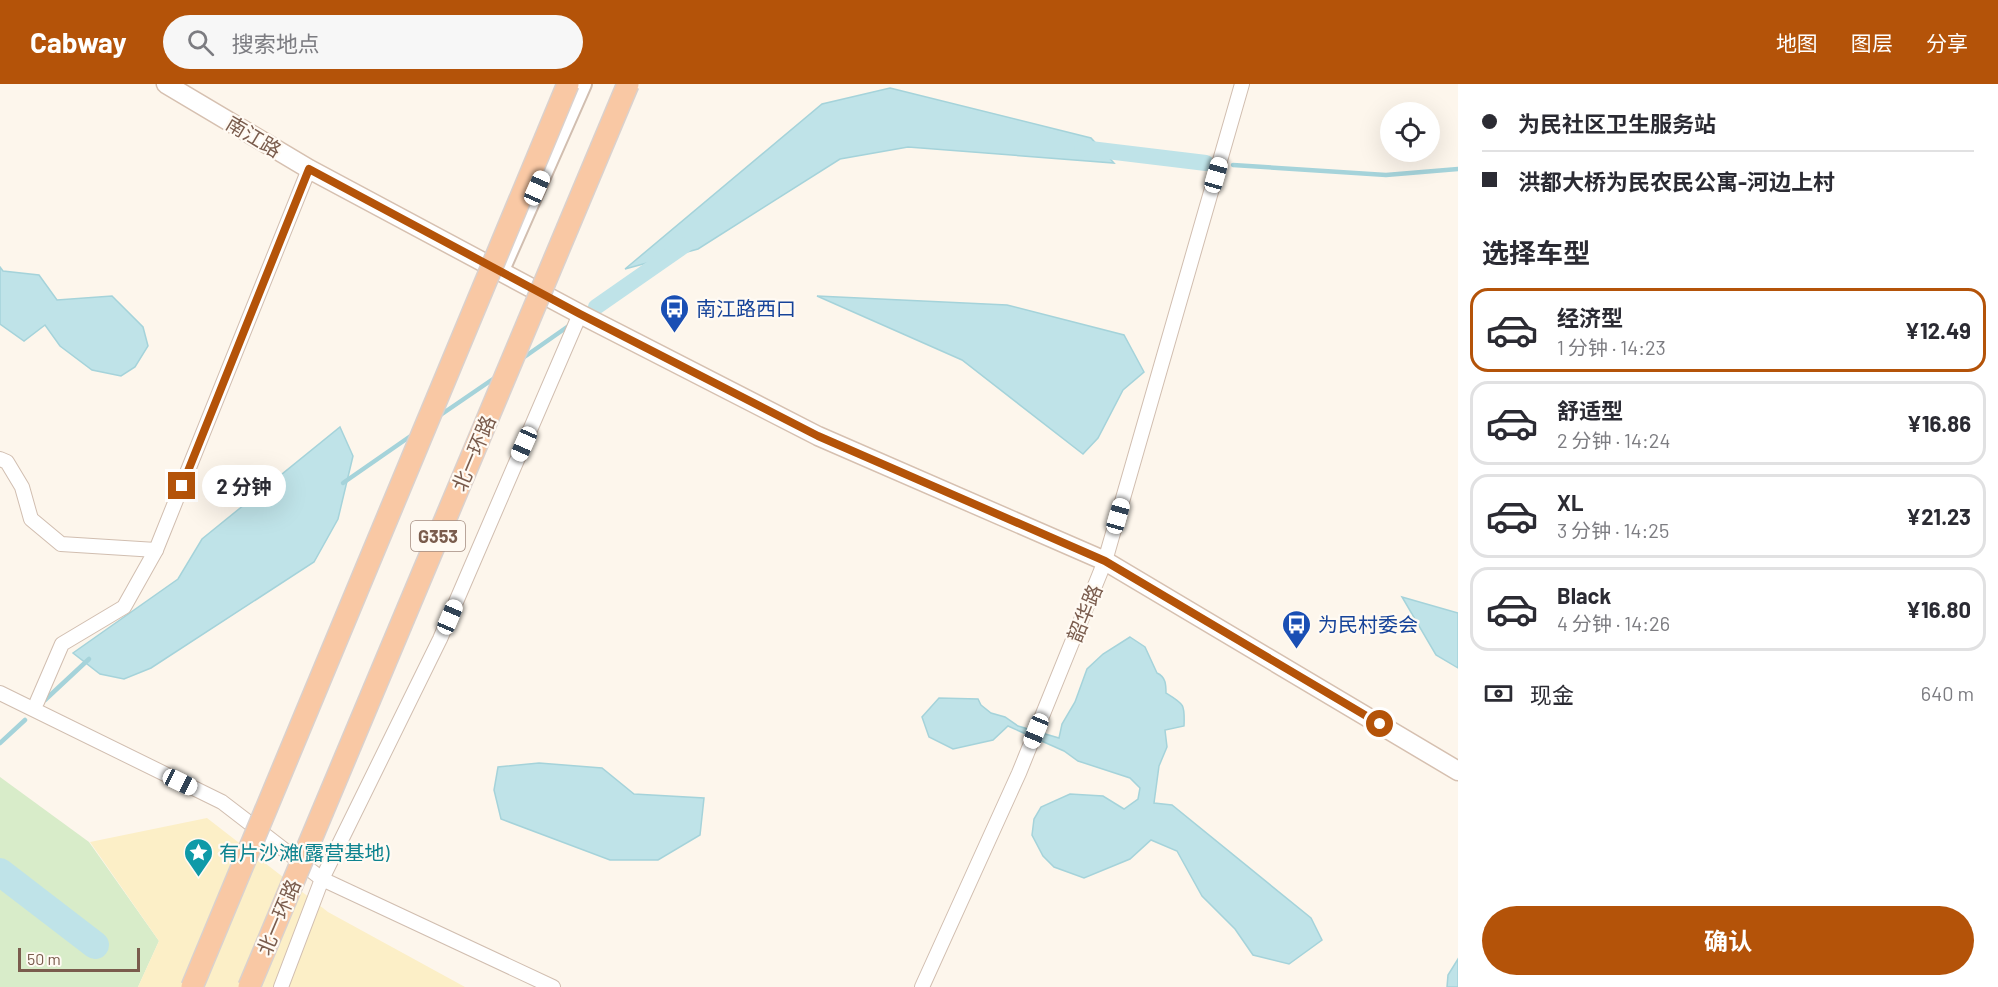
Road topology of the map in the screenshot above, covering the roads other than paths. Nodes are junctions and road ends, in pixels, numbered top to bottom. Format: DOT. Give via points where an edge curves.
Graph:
graph roads {
  1 [pos="166,84"];
  2 [pos="568,84"];
  3 [pos="583,84"];
  4 [pos="628,84"];
  5 [pos="1242,84"];
  6 [pos="309,169"];
  7 [pos="501,271"];
  8 [pos="580,314"];
  9 [pos="0,459"];
  10 [pos="156,550"];
  11 [pos="1105,561"];
  12 [pos="0,693"];
  13 [pos="37,702"];
  14 [pos="1458,771"];
  15 [pos="322,879"];
  16 [pos="192,987"];
  17 [pos="249,987"];
  18 [pos="281,987"];
  19 [pos="553,987"];
  20 [pos="922,987"];
  1 -- 6 [label="main road, 南江路"];
  2 -- 16 [label="highway, G353, bridge"];
  3 -- 7 [label="street"];
  4 -- 17 [label="highway, 北一环路 / G353, bridge"];
  5 -- 11 [label="street, 韶华路"];
  6 -- 7 [label="main road, 南江路"];
  6 -- 10 [label="street"];
  7 -- 8 [label="main road, 南江路"];
  8 -- 11 [label="main road, 南江路" via="818,436"];
  8 -- 15 [label="street" via="440,639"];
  9 -- 10 [label="street" via="7,462 22,487 31,519 61,544"];
  10 -- 13 [label="street" via="124,607 62,644"];
  11 -- 14 [label="main road, 南江路"];
  11 -- 20 [label="street, 韶华路" via="1019,773"];
  12 -- 15 [label="street" via="222,802"];
  15 -- 18 [label="street"];
  15 -- 19 [label="street"];
}
